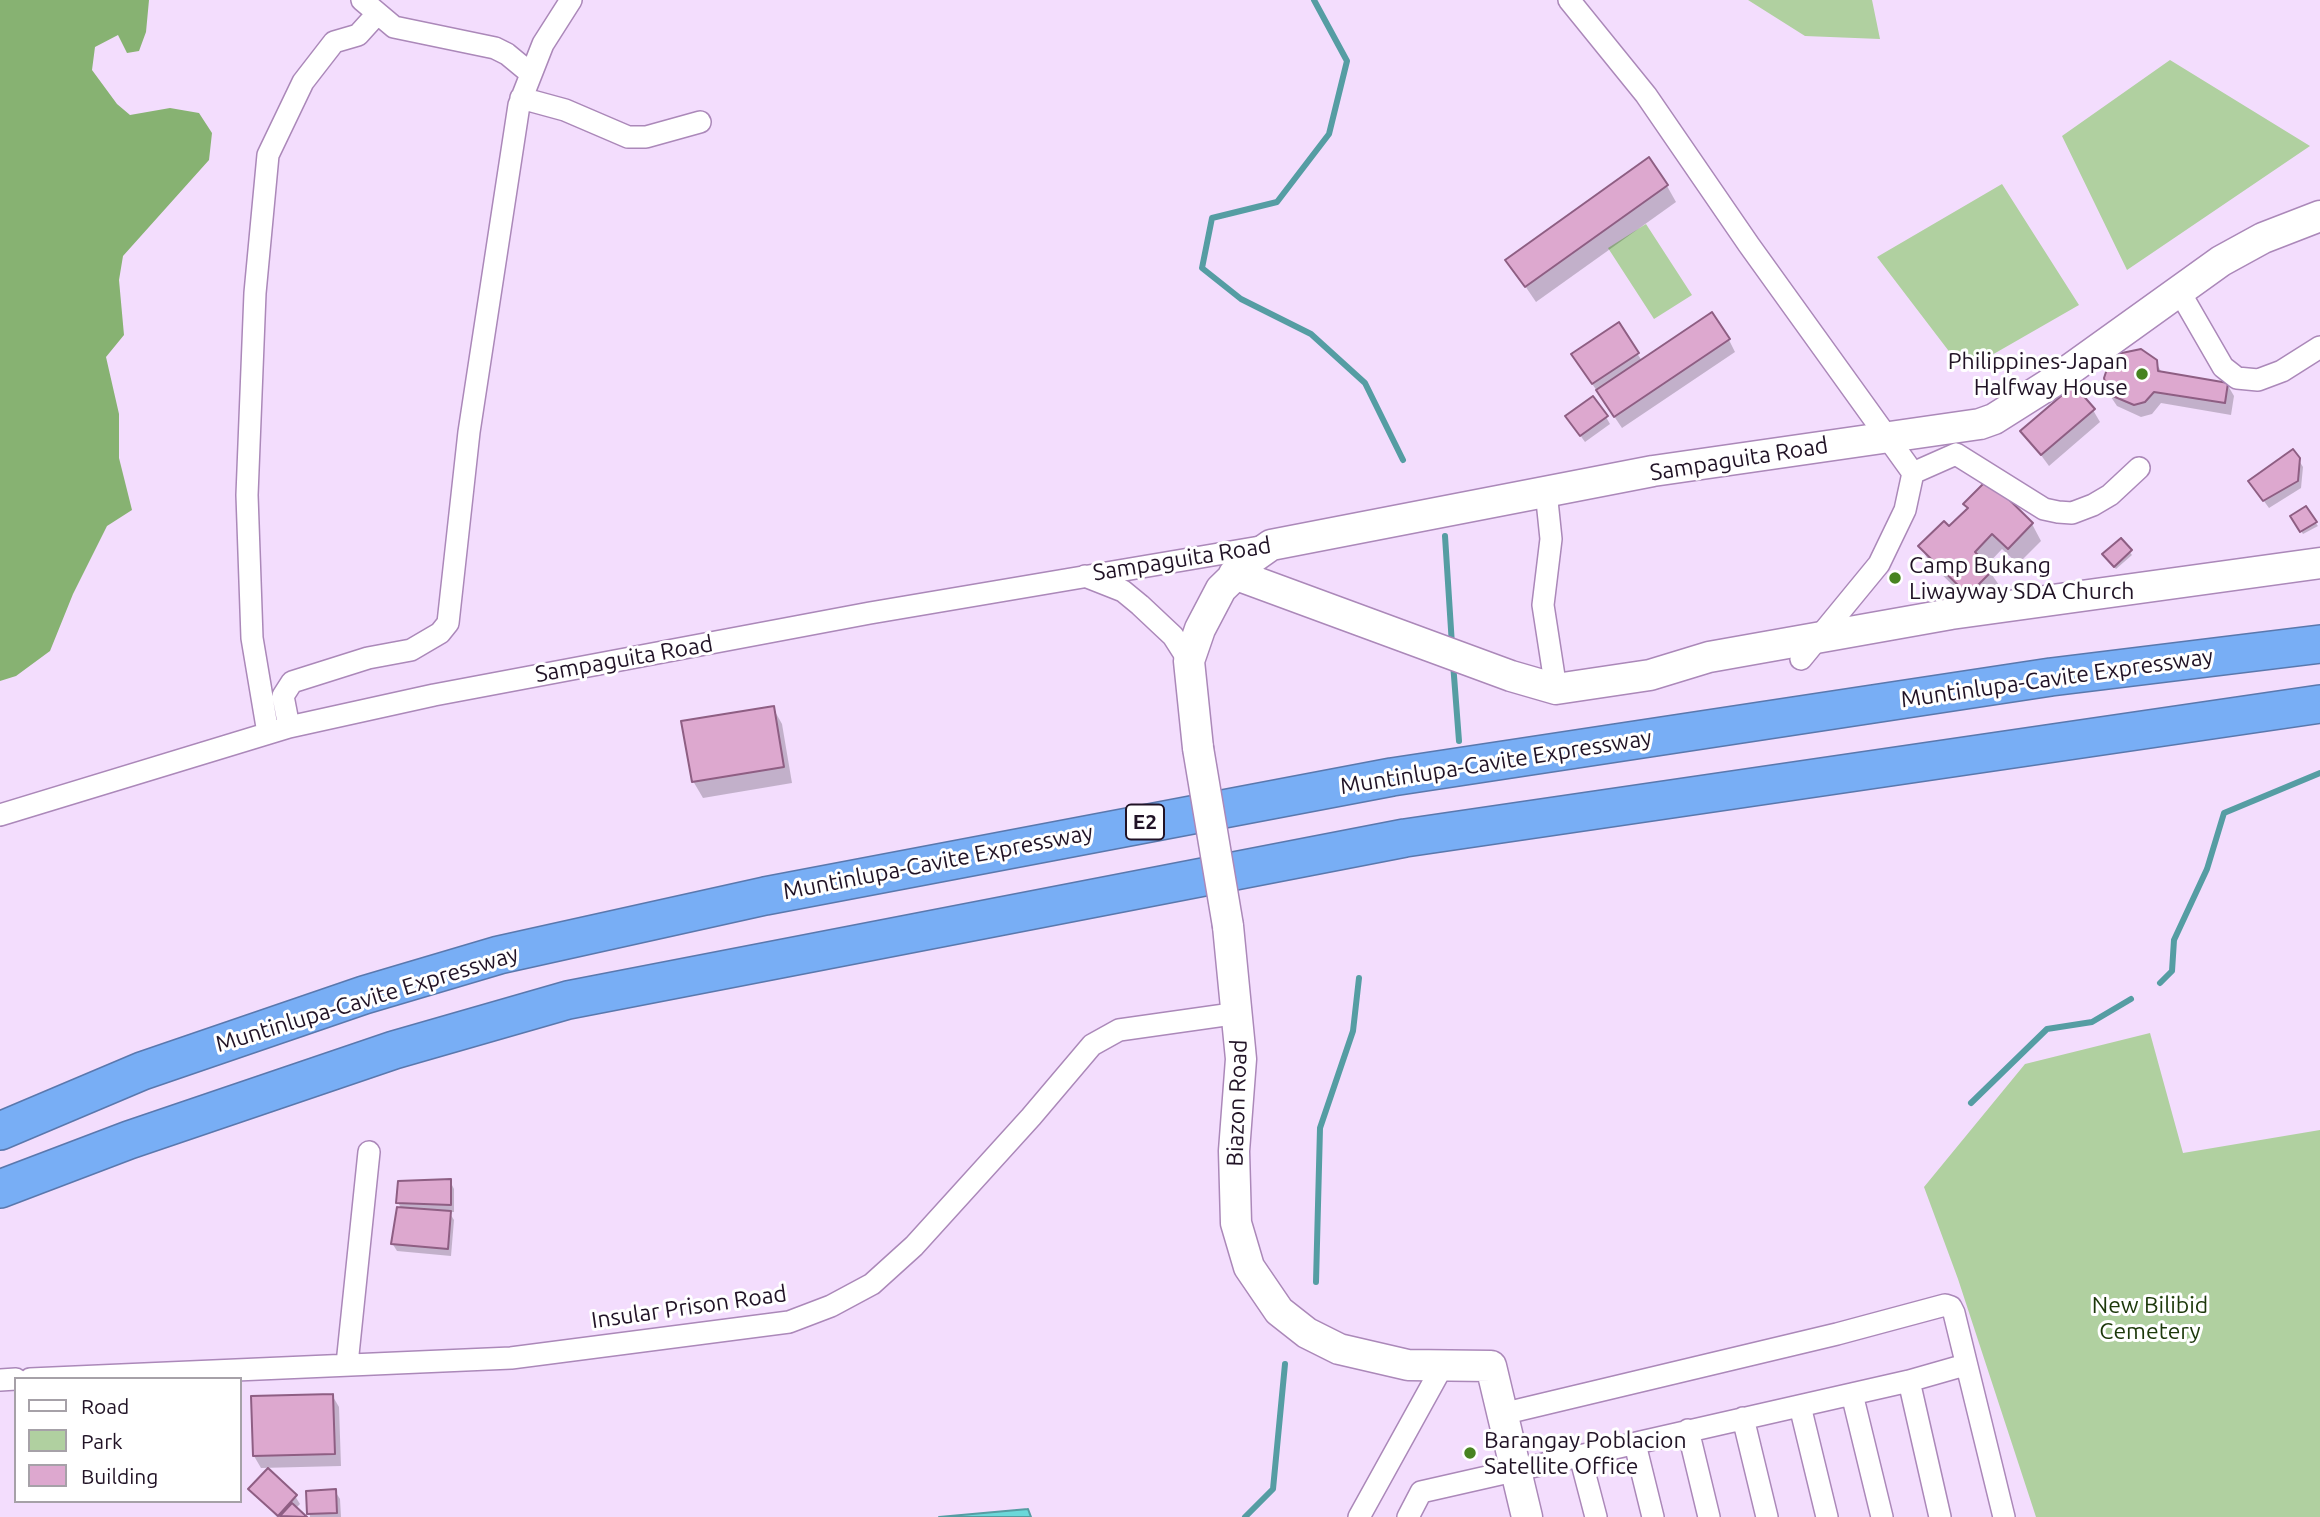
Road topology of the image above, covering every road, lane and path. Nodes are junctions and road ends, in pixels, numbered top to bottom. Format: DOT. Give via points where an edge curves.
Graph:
graph roads {
  1 [pos="571,0"];
  2 [pos="1569,0"];
  3 [pos="370,7"];
  4 [pos="530,73"];
  5 [pos="521,98"];
  6 [pos="700,122"];
  7 [pos="2320,216"];
  8 [pos="2178,289"];
  9 [pos="2320,347"];
  10 [pos="1889,436"];
  11 [pos="1958,440"];
  12 [pos="2139,468"];
  13 [pos="1913,473"];
  14 [pos="1546,491"];
  15 [pos="1271,545"];
  16 [pos="2320,563"];
  17 [pos="1234,574"];
  18 [pos="1083,575"];
  19 [pos="2320,644"];
  20 [pos="1810,648"];
  21 [pos="1189,661"];
  22 [pos="1556,689"];
  23 [pos="2320,704"];
  24 [pos="279,730"];
  25 [pos="0,815"];
  26 [pos="1239,1013"];
  27 [pos="0,1131"];
  28 [pos="369,1152"];
  29 [pos="0,1189"];
  30 [pos="348,1364"];
  31 [pos="1965,1365"];
  32 [pos="1442,1367"];
  33 [pos="72,1377"];
  34 [pos="1909,1381"];
  35 [pos="1852,1394"];
  36 [pos="1800,1406"];
  37 [pos="1502,1414"];
  38 [pos="1743,1418"];
  39 [pos="1688,1430"];
  40 [pos="1635,1444"];
  41 [pos="1580,1456"];
  42 [pos="1516,1471"];
  43 [pos="1359,1517"];
  44 [pos="1408,1517"];
  45 [pos="1527,1517"];
  46 [pos="1596,1517"];
  47 [pos="1653,1517"];
  48 [pos="1709,1517"];
  49 [pos="1767,1517"];
  50 [pos="1827,1517"];
  51 [pos="1882,1517"];
  52 [pos="1940,1517"];
  53 [pos="2004,1517"];
  1 -- 4 [label="street" via="542,44"];
  2 -- 10 [label="street" via="1646,95"];
  3 -- 4 [label="street" via="394,27 495,48"];
  3 -- 24 [label="street" via="358,35 334,42 303,82 268,155 255,293 247,495 252,638"];
  4 -- 5 [label="street"];
  5 -- 6 [label="street" via="565,110 628,137 646,137"];
  5 -- 24 [label="street" via="491,277 448,622 440,633 411,650 292,682 283,696"];
  7 -- 8 [label="street, Sampaguita Road" via="2263,238"];
  8 -- 9 [label="street" via="2223,367 2237,378 2258,380"];
  8 -- 11 [label="street, Sampaguita Road" via="2051,383"];
  10 -- 11 [label="street, Sampaguita Road"];
  10 -- 13 [label="street"];
  10 -- 14 [label="street, Sampaguita Road"];
  11 -- 12 [label="street" via="2044,509 2058,512 2072,513 2093,505"];
  11 -- 13 [label="street"];
  13 -- 20 [label="street" via="1905,510 1879,564"];
  14 -- 15 [label="street, Sampaguita Road"];
  14 -- 22 [label="street" via="1551,539 1543,605"];
  15 -- 17 [label="street, Biazon Road"];
  15 -- 18 [label="street, Sampaguita Road"];
  16 -- 20 [label="street" via="1951,614"];
  17 -- 21 [label="street, Biazon Road" via="1212,605"];
  17 -- 22 [label="street" via="1511,677"];
  18 -- 21 [label="street, Biazon Road" via="1123,591 1173,636"];
  18 -- 24 [label="street, Sampaguita Road" via="524,677"];
  19 -- 27 [label="highway, Muntinlupa-Cavite Expressway / E2" via="2051,677 1392,777 765,896 499,955 364,995 142,1071"];
  20 -- 22 [label="street" via="1709,657 1650,675"];
  21 -- 26 [label="street, Biazon Road, bridge"];
  23 -- 29 [label="highway" via="1405,838 568,1000 394,1050"];
  24 -- 25 [label="street, Sampaguita Road"];
  26 -- 30 [label="street, Insular Prison Road" via="1119,1030 1092,1045 914,1246 872,1284 831,1306 789,1322 600,1348 511,1358"];
  26 -- 32 [label="street, Biazon Road" via="1236,1223 1239,1242 1258,1285 1279,1311 1307,1333 1339,1349 1408,1365"];
  28 -- 30 [label="street"];
  30 -- 33 [label="street, Insular Prison Road"];
  31 -- 34 [label="street"];
  31 -- 37 [label="street" via="1954,1313 1945,1305"];
  31 -- 53 [label="street"];
  32 -- 37 [label="street, Biazon Road" via="1491,1366"];
  32 -- 43 [label="street"];
  34 -- 35 [label="street"];
  34 -- 52 [label="street"];
  35 -- 36 [label="street"];
  35 -- 51 [label="street"];
  36 -- 38 [label="street"];
  36 -- 50 [label="street"];
  37 -- 42 [label="street"];
  38 -- 39 [label="street"];
  38 -- 49 [label="street"];
  39 -- 40 [label="street"];
  39 -- 48 [label="street"];
  40 -- 41 [label="street"];
  40 -- 47 [label="street"];
  41 -- 42 [label="street"];
  41 -- 46 [label="street"];
  42 -- 44 [label="street" via="1421,1492"];
  42 -- 45 [label="street"];
}
